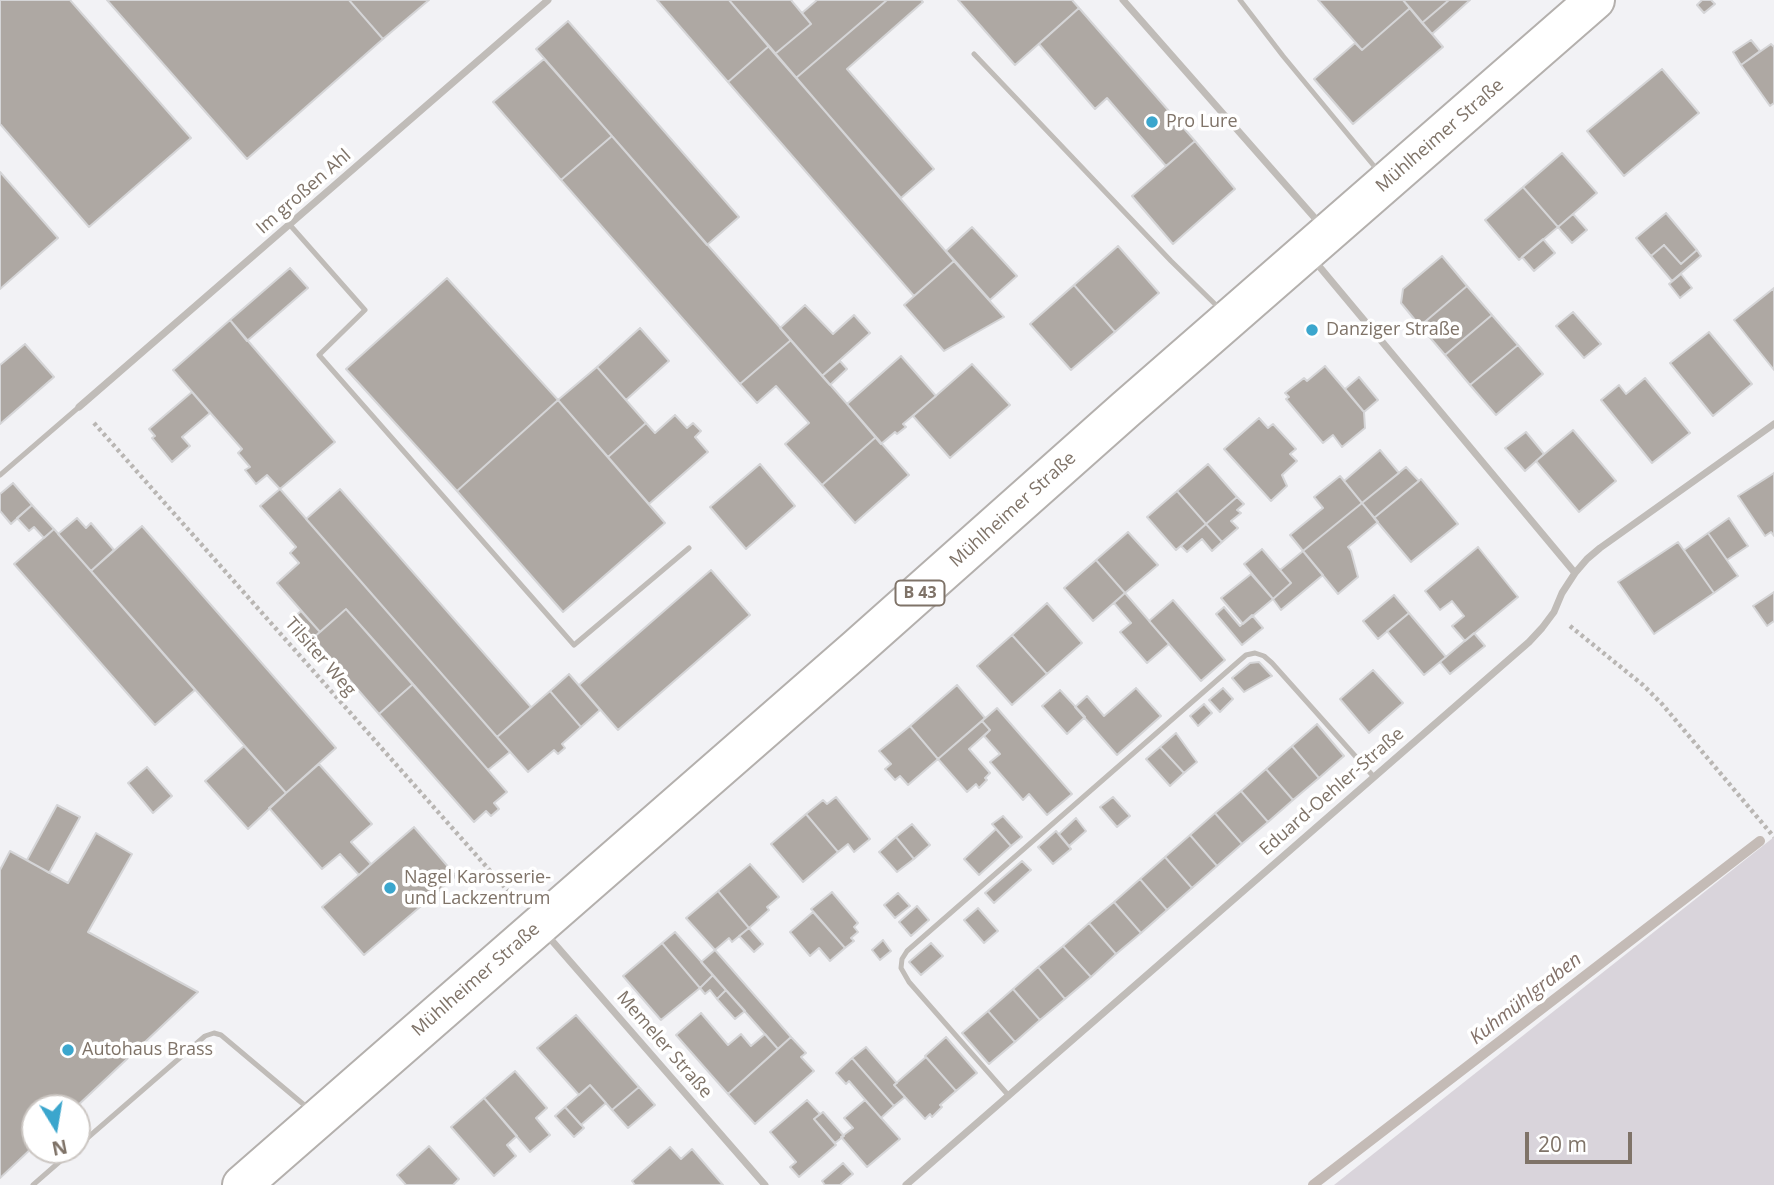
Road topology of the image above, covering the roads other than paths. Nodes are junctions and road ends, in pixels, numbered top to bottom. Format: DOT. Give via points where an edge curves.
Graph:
graph roads {
  1 [pos="548,0"];
  2 [pos="1123,0"];
  3 [pos="1240,0"];
  4 [pos="1595,0"];
  5 [pos="974,54"];
  6 [pos="1388,182"];
  7 [pos="290,225"];
  8 [pos="1318,243"];
  9 [pos="1230,319"];
  10 [pos="79,407"];
  11 [pos="1774,424"];
  12 [pos="0,475"];
  13 [pos="688,548"];
  14 [pos="1575,573"];
  15 [pos="1374,777"];
  16 [pos="539,926"];
  17 [pos="1009,1096"];
  18 [pos="319,1118"];
  19 [pos="91,1134"];
  20 [pos="57,1164"];
  21 [pos="33,1185"];
  22 [pos="242,1185"];
  23 [pos="765,1185"];
  24 [pos="906,1185"];
  1 -- 7 [label="street, Im großen Ahl"];
  2 -- 8 [label="street"];
  3 -- 6 [label="lane"];
  4 -- 6 [label="main road, Mühlheimer Straße / B 43"];
  5 -- 9 [label="lane"];
  6 -- 8 [label="main road, Mühlheimer Straße / B 43"];
  7 -- 10 [label="street, Im großen Ahl"];
  7 -- 13 [label="lane" via="365,310 319,355 574,645"];
  8 -- 9 [label="main road, Mühlheimer Straße / B 43"];
  8 -- 14 [label="street"];
  9 -- 16 [label="main road, Mühlheimer Straße / B 43"];
  10 -- 12 [label="lane"];
  11 -- 14 [label="street, Eduard-Oehler-Straße" via="1600,548"];
  14 -- 15 [label="street, Eduard-Oehler-Straße" via="1530,642"];
  15 -- 17 [label="street, Eduard-Oehler-Straße"];
  15 -- 17 [label="lane" via="1272,663 1255,653 1246,655 907,951 901,968 909,982"];
  16 -- 18 [label="main road, Mühlheimer Straße / B 43"];
  16 -- 23 [label="street, Memeler Straße"];
  17 -- 24 [label="street, Eduard-Oehler-Straße"];
  18 -- 19 [label="lane" via="214,1033"];
  18 -- 22 [label="main road, Mühlheimer Straße / B 43"];
  20 -- 21 [label="lane"];
}
